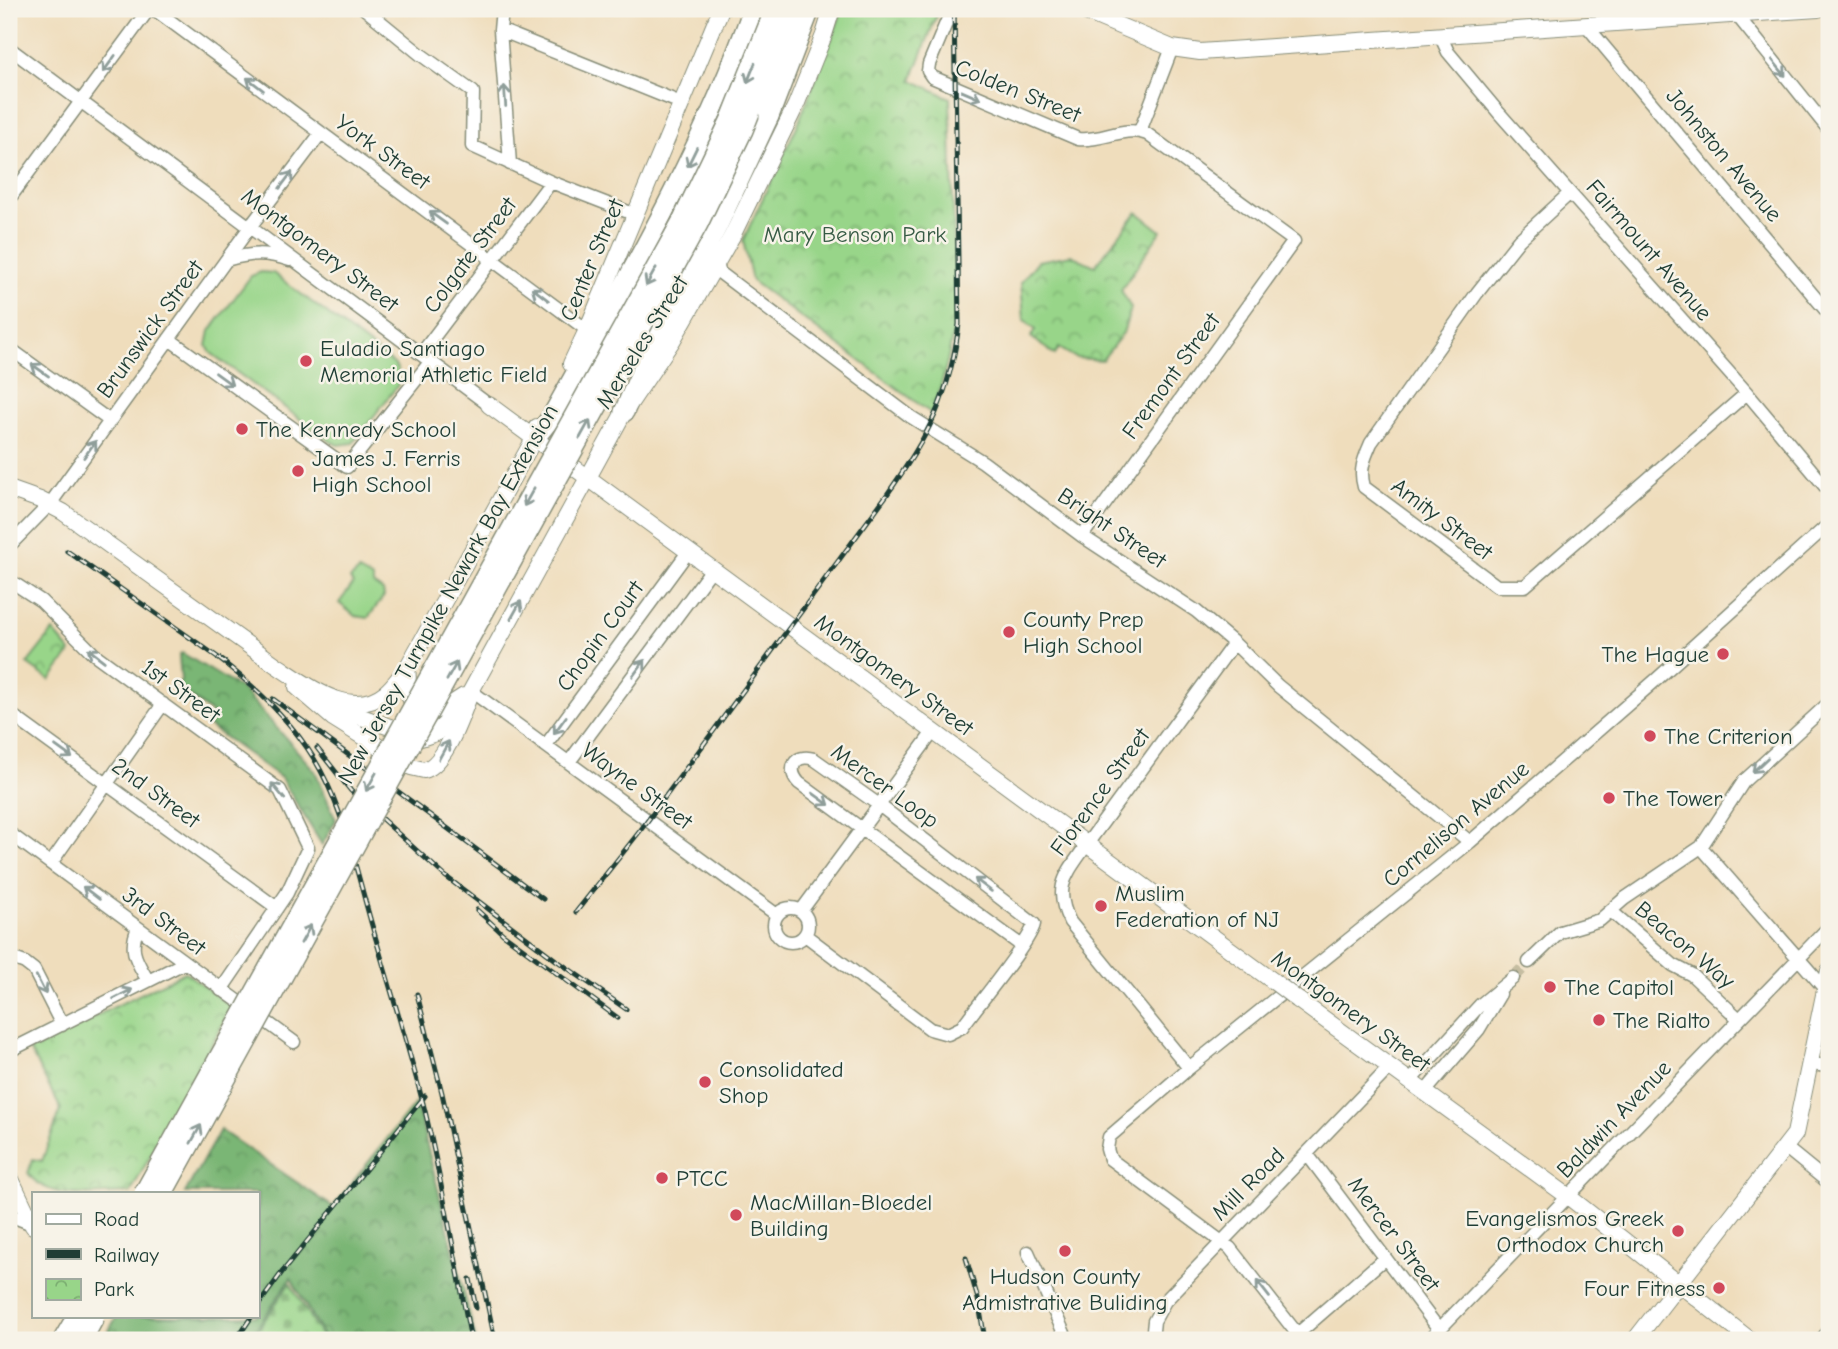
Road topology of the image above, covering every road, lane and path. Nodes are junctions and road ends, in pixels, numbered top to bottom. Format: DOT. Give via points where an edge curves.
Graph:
graph roads {
  1 [pos="152,9"];
  2 [pos="365,9"];
  3 [pos="502,9"];
  4 [pos="722,9"];
  5 [pos="753,9"];
  6 [pos="760,9"];
  7 [pos="775,9"];
  8 [pos="791,9"];
  9 [pos="810,9"];
  10 [pos="832,9"];
  11 [pos="952,9"];
  12 [pos="1079,9"];
  13 [pos="1818,9"];
  14 [pos="1632,15"];
  15 [pos="1736,15"];
  16 [pos="1586,25"];
  17 [pos="500,30"];
  18 [pos="1440,34"];
  19 [pos="824,36"];
  20 [pos="9,48"];
  21 [pos="1172,48"];
  22 [pos="82,102"];
  23 [pos="681,103"];
  24 [pos="1829,130"];
  25 [pos="1140,131"];
  26 [pos="321,133"];
  27 [pos="510,164"];
  28 [pos="551,182"];
  29 [pos="1570,193"];
  30 [pos="9,199"];
  31 [pos="636,215"];
  32 [pos="250,227"];
  33 [pos="709,242"];
  34 [pos="493,259"];
  35 [pos="226,260"];
  36 [pos="301,264"];
  37 [pos="715,269"];
  38 [pos="1829,314"];
  39 [pos="587,330"];
  40 [pos="169,339"];
  41 [pos="9,348"];
  42 [pos="426,358"];
  43 [pos="1747,393"];
  44 [pos="489,405"];
  45 [pos="624,412"];
  46 [pos="110,421"];
  47 [pos="534,439"];
  48 [pos="588,479"];
  49 [pos="9,489"];
  50 [pos="1829,491"];
  51 [pos="50,504"];
  52 [pos="1829,524"];
  53 [pos="1082,536"];
  54 [pos="9,546"];
  55 [pos="688,552"];
  56 [pos="712,569"];
  57 [pos="9,580"];
  58 [pos="1234,643"];
  59 [pos="275,665"];
  60 [pos="407,668"];
  61 [pos="292,681"];
  62 [pos="471,691"];
  63 [pos="1829,703"];
  64 [pos="163,705"];
  65 [pos="9,713"];
  66 [pos="933,732"];
  67 [pos="545,745"];
  68 [pos="569,762"];
  69 [pos="108,783"];
  70 [pos="878,805"];
  71 [pos="862,828"];
  72 [pos="9,833"];
  73 [pos="1470,842"];
  74 [pos="1087,844"];
  75 [pos="1701,847"];
  76 [pos="51,863"];
  77 [pos="277,908"];
  78 [pos="801,911"];
  79 [pos="1612,912"];
  80 [pos="777,915"];
  81 [pos="1829,927"];
  82 [pos="138,928"];
  83 [pos="805,935"];
  84 [pos="1022,946"];
  85 [pos="9,957"];
  86 [pos="1796,958"];
  87 [pos="1530,962"];
  88 [pos="184,963"];
  89 [pos="1829,971"];
  90 [pos="1513,978"];
  91 [pos="148,981"];
  92 [pos="1503,988"];
  93 [pos="1825,989"];
  94 [pos="221,990"];
  95 [pos="1735,1015"];
  96 [pos="61,1025"];
  97 [pos="294,1042"];
  98 [pos="9,1051"];
  99 [pos="1809,1064"];
  100 [pos="1829,1066"];
  101 [pos="1390,1067"];
  102 [pos="1189,1068"];
  103 [pos="1409,1082"];
  104 [pos="1424,1093"];
  105 [pos="1786,1149"];
  106 [pos="1307,1154"];
  107 [pos="9,1175"];
  108 [pos="1829,1183"];
  109 [pos="145,1192"];
  110 [pos="164,1192"];
  111 [pos="1569,1197"];
  112 [pos="9,1215"];
  113 [pos="32,1223"];
  114 [pos="32,1225"];
  115 [pos="1222,1240"];
  116 [pos="1028,1252"];
  117 [pos="1385,1258"];
  118 [pos="1678,1285"];
  119 [pos="75,1318"];
  120 [pos="77,1318"];
  121 [pos="94,1318"];
  122 [pos="1829,1331"];
  123 [pos="1443,1335"];
  124 [pos="1297,1339"];
  125 [pos="63,1340"];
  126 [pos="84,1340"];
  127 [pos="1067,1340"];
  128 [pos="1152,1340"];
  129 [pos="1429,1340"];
  130 [pos="1635,1340"];
  131 [pos="1750,1340"];
  132 [pos="1821,1340"];
  1 -- 22 [label="street, one-way"];
  26 -- 1 [label="street, York Street, one-way"];
  2 -- 27 [label="street" via="473,92 472,146"];
  3 -- 17 [label="street"];
  4 -- 23 [label="main road, Center Street"];
  5 -- 47 [label="highway, one-way" via="720,95 644,249 551,418"];
  6 -- 19 [label="street"];
  7 -- 109 [label="highway, New Jersey Turnpike Newark Bay Extension, one-way, bridge" via="736,109 681,223"];
  110 -- 8 [label="highway, New Jersey Turnpike Newark Bay Extension, one-way, bridge" via="698,224 748,119"];
  9 -- 33 [label="highway, bridge" via="769,116"];
  10 -- 19 [label="main road, Merseles Street"];
  11 -- 25 [label="street, Colden Street, one-way" via="929,64 932,77 1078,139"];
  12 -- 21 [label="main road"];
  13 -- 15 [label="main road"];
  14 -- 15 [label="main road"];
  14 -- 16 [label="main road"];
  15 -- 24 [label="street, one-way"];
  16 -- 18 [label="main road"];
  16 -- 38 [label="street, Johnston Avenue"];
  17 -- 23 [label="street"];
  27 -- 17 [label="street, one-way"];
  18 -- 21 [label="main road" via="1200,52"];
  18 -- 29 [label="street, Fairmount Avenue" via="1448,52"];
  19 -- 37 [label="main road, Merseles Street" via="770,163"];
  20 -- 22 [label="street, Montgomery Street"];
  21 -- 25 [label="street"];
  22 -- 30 [label="street"];
  22 -- 32 [label="street, Montgomery Street"];
  23 -- 31 [label="main road, Center Street"];
  25 -- 53 [label="street, Fremont Street" via="1294,241"];
  32 -- 26 [label="street, Brunswick Street, one-way"];
  34 -- 26 [label="street, York Street, one-way"];
  27 -- 28 [label="street"];
  28 -- 31 [label="street"];
  28 -- 34 [label="street, Colgate Street"];
  29 -- 43 [label="street, Fairmount Avenue"];
  29 -- 43 [label="street, Amity Street" via="1519,240 1371,443 1362,465 1364,487 1496,586 1525,586"];
  31 -- 39 [label="main road, Center Street"];
  32 -- 35 [label="street, Brunswick Street"];
  32 -- 36 [label="street, Montgomery Street"];
  33 -- 37 [label="highway" via="709,262"];
  33 -- 45 [label="highway" via="652,347"];
  39 -- 34 [label="street, York Street, one-way"];
  34 -- 42 [label="street, Colgate Street"];
  35 -- 36 [label="street" via="268,253"];
  35 -- 40 [label="street, Brunswick Street"];
  36 -- 42 [label="street, Montgomery Street"];
  37 -- 45 [label="main road, Merseles Street"];
  37 -- 53 [label="street, Bright Street" via="911,417 983,462"];
  39 -- 47 [label="main road, Center Street"];
  40 -- 42 [label="street, Colgate Street, one-way" via="347,467"];
  40 -- 46 [label="street, Brunswick Street"];
  46 -- 41 [label="street, one-way"];
  42 -- 44 [label="street, Montgomery Street"];
  43 -- 50 [label="street, Fairmount Avenue"];
  44 -- 47 [label="main road, Montgomery Street"];
  45 -- 48 [label="main road, Merseles Street"];
  51 -- 46 [label="street, Brunswick Street, one-way"];
  47 -- 48 [label="main road, Montgomery Street"];
  47 -- 60 [label="main road, Center Street"];
  48 -- 55 [label="main road, Montgomery Street"];
  62 -- 48 [label="main road, Merseles Street, one-way"];
  49 -- 51 [label="main road"];
  51 -- 54 [label="street, Brunswick Street"];
  51 -- 59 [label="main road"];
  52 -- 73 [label="street, Cornelison Avenue"];
  53 -- 58 [label="street, Bright Street" via="1178,598"];
  55 -- 56 [label="main road, Montgomery Street"];
  55 -- 67 [label="street, Chopin Court, one-way"];
  56 -- 66 [label="main road, Montgomery Street"];
  68 -- 56 [label="street, one-way"];
  64 -- 57 [label="street, 1st Street, one-way" via="88,649 36,596"];
  58 -- 73 [label="street, Bright Street" via="1278,686"];
  58 -- 74 [label="street, Florence Street"];
  59 -- 60 [label="main road, Center Street" via="322,693 357,703 387,692"];
  59 -- 61 [label="main road"];
  60 -- 62 [label="main road" via="409,696 425,712 440,711"];
  61 -- 62 [label="main road" via="334,708 421,738 441,730"];
  61 -- 62 [label="main road, one-way" via="333,718 424,770 443,754"];
  62 -- 67 [label="street, Wayne Street"];
  63 -- 75 [label="street, one-way" via="1744,781"];
  64 -- 69 [label="street"];
  77 -- 64 [label="street, 1st Street, one-way" via="308,848 280,790"];
  65 -- 69 [label="street, 2nd Street, one-way"];
  66 -- 70 [label="street"];
  66 -- 74 [label="main road, Montgomery Street"];
  67 -- 68 [label="street, Wayne Street"];
  68 -- 80 [label="street, Wayne Street"];
  69 -- 76 [label="street"];
  69 -- 77 [label="street, 2nd Street"];
  70 -- 71 [label="street"];
  70 -- 71 [label="street, Mercer Loop, one-way" via="814,759 804,757 794,763 795,780"];
  84 -- 70 [label="street, Mercer Loop, one-way" via="1034,924"];
  71 -- 78 [label="street"];
  71 -- 84 [label="street, Mercer Loop"];
  72 -- 76 [label="street, 3rd Street"];
  73 -- 102 [label="street, Cornelison Avenue"];
  74 -- 101 [label="main road, Montgomery Street, bridge"];
  74 -- 102 [label="street, Florence Street" via="1064,876 1062,906 1070,922"];
  75 -- 79 [label="street, Beacon Way"];
  75 -- 86 [label="street"];
  82 -- 76 [label="street, 3rd Street, one-way"];
  77 -- 94 [label="street"];
  78 -- 80 [label="street" via="787,908"];
  78 -- 83 [label="street" via="808,925"];
  79 -- 87 [label="street, Beacon Way" via="1559,932"];
  79 -- 95 [label="street, Beacon Way"];
  80 -- 83 [label="street, Wayne Street" via="774,927 781,939 794,942"];
  81 -- 86 [label="street, Baldwin Avenue"];
  82 -- 88 [label="street, 3rd Street"];
  82 -- 91 [label="street" via="132,946"];
  83 -- 84 [label="street, Mercer Loop" via="930,1029 948,1034 962,1027"];
  85 -- 96 [label="street, one-way" via="34,970"];
  86 -- 93 [label="street"];
  86 -- 95 [label="street, Baldwin Avenue"];
  88 -- 91 [label="street"];
  88 -- 94 [label="street, 3rd Street"];
  89 -- 93 [label="main road"];
  90 -- 92 [label="street"];
  96 -- 91 [label="street, one-way"];
  92 -- 103 [label="street" via="1480,1005"];
  92 -- 104 [label="street" via="1479,1029"];
  93 -- 99 [label="main road"];
  94 -- 97 [label="street, 3rd Street"];
  95 -- 111 [label="street, Baldwin Avenue"];
  96 -- 98 [label="street"];
  99 -- 100 [label="street"];
  99 -- 105 [label="main road" via="1796,1134"];
  101 -- 103 [label="main road, Montgomery Street"];
  101 -- 106 [label="street, Mill Road"];
  102 -- 115 [label="street, Cornelison Avenue" via="1115,1130 1107,1149 1117,1165"];
  103 -- 104 [label="main road, Montgomery Street"];
  104 -- 111 [label="main road, Montgomery Street"];
  105 -- 108 [label="street"];
  105 -- 118 [label="main road"];
  106 -- 115 [label="street, Mill Road"];
  106 -- 117 [label="street, Mercer Street"];
  107 -- 113 [label="main road"];
  111 -- 118 [label="main road, Montgomery Street"];
  111 -- 123 [label="street, Baldwin Avenue"];
  112 -- 114 [label="street"];
  124 -- 115 [label="street, one-way"];
  115 -- 128 [label="street, Mill Road" via="1164,1301 1154,1321"];
  116 -- 127 [label="street"];
  117 -- 123 [label="street, Mercer Street"];
  117 -- 124 [label="street"];
  118 -- 130 [label="main road"];
  118 -- 131 [label="main road, Montgomery Street"];
  119 -- 125 [label="highway, bridge"];
  120 -- 126 [label="main road"];
  121 -- 126 [label="highway, bridge"];
  122 -- 132 [label="street"];
  123 -- 129 [label="street, Baldwin Avenue"];
}
